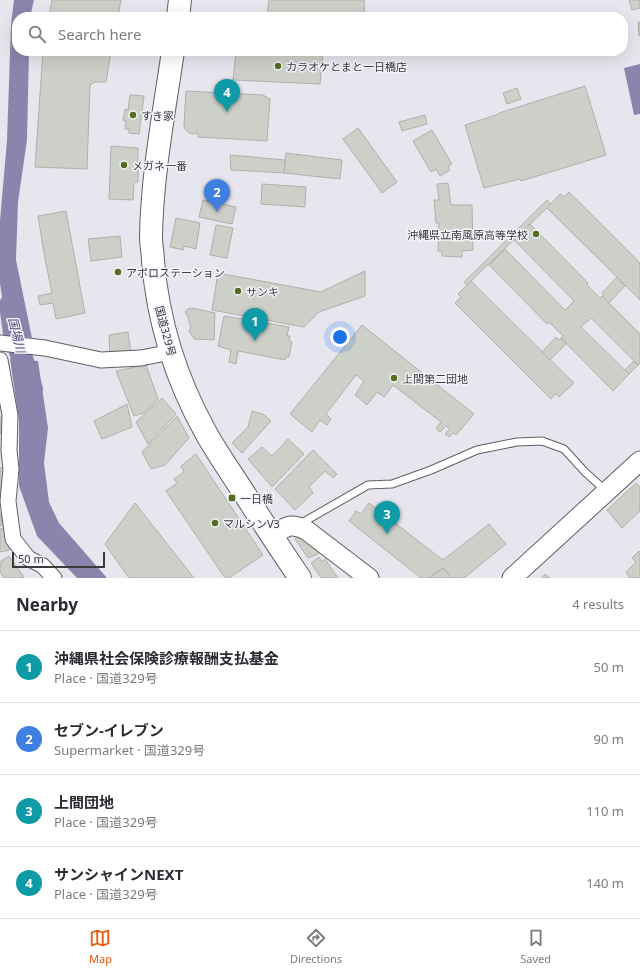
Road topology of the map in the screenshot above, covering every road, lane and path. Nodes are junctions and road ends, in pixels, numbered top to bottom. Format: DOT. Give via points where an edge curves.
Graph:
graph roads {
  1 [pos="180,0"];
  2 [pos="179,12"];
  3 [pos="172,56"];
  4 [pos="0,343"];
  5 [pos="171,352"];
  6 [pos="0,360"];
  7 [pos="640,461"];
  8 [pos="606,492"];
  9 [pos="297,526"];
  10 [pos="272,536"];
  11 [pos="54,578"];
  12 [pos="300,578"];
  13 [pos="369,578"];
  14 [pos="512,578"];
  1 -- 2 [label="highway"];
  3 -- 5 [label="highway, 国道329号" via="155,176 151,238 156,290"];
  4 -- 5 [label="street" via="45,348 101,360 141,358"];
  5 -- 10 [label="highway, 国道329号" via="190,402 207,435"];
  6 -- 11 [label="street" via="10,415 11,469 8,501 13,539 28,558 43,566"];
  7 -- 8 [label="street"];
  8 -- 9 [label="lane" via="564,449 542,441 517,442 477,450 392,484 368,485"];
  8 -- 14 [label="street"];
  9 -- 10 [label="street" via="288,525"];
  9 -- 13 [label="street" via="306,530"];
  10 -- 12 [label="highway, 国道329号"];
}
